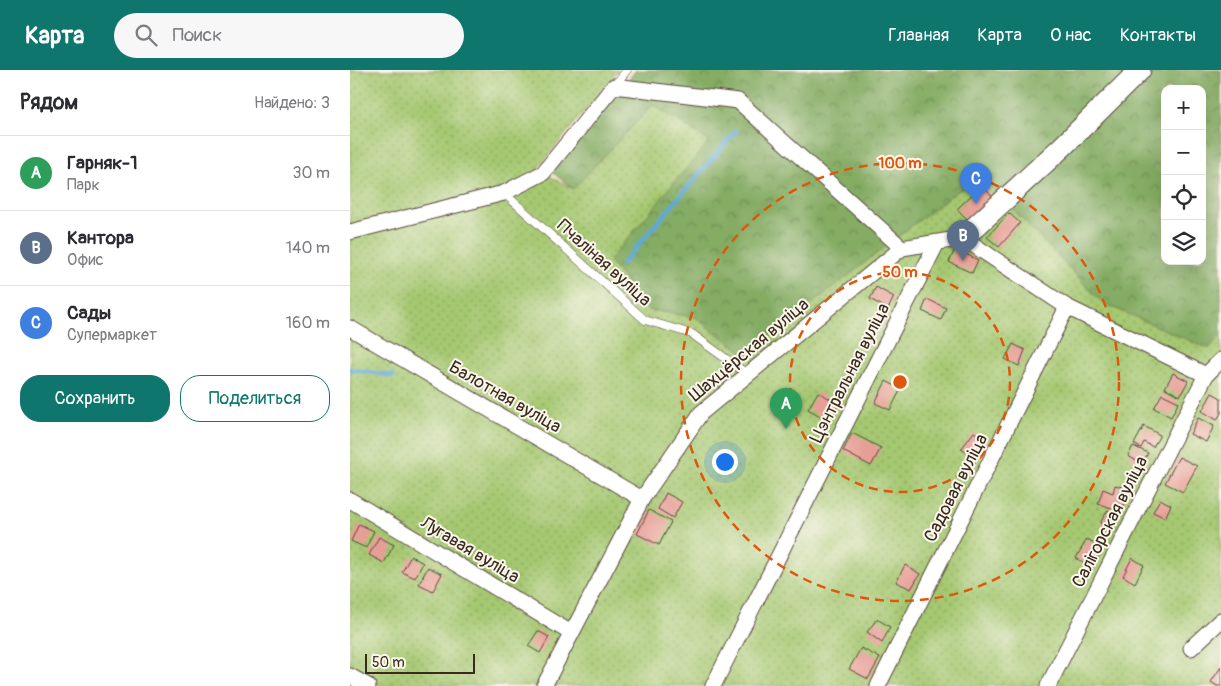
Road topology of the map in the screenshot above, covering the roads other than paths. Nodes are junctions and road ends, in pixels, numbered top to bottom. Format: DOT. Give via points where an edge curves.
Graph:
graph roads {
  1 [pos="627,70"];
  2 [pos="1140,70"];
  3 [pos="614,86"];
  4 [pos="504,194"];
  5 [pos="350,232"];
  6 [pos="963,238"];
  7 [pos="937,243"];
  8 [pos="902,248"];
  9 [pos="1067,307"];
  10 [pos="350,328"];
  11 [pos="1221,360"];
  12 [pos="747,374"];
  13 [pos="1206,375"];
  14 [pos="642,499"];
  15 [pos="350,500"];
  16 [pos="1221,620"];
  17 [pos="571,633"];
  18 [pos="1191,648"];
  19 [pos="350,676"];
  20 [pos="368,686"];
  21 [pos="544,686"];
  22 [pos="713,686"];
  23 [pos="878,686"];
  24 [pos="1048,686"];
  1 -- 3 [label="lane"];
  2 -- 6 [label="street" via="1062,148"];
  3 -- 4 [label="street" via="543,172"];
  3 -- 8 [label="street" via="738,101"];
  4 -- 5 [label="street"];
  4 -- 12 [label="lane, Пчаліная вуліца" via="645,320 692,334"];
  6 -- 7 [label="street"];
  6 -- 9 [label="street"];
  7 -- 8 [label="street"];
  7 -- 22 [label="street, Цэнтральная вуліца"];
  8 -- 12 [label="street, Шахцёрская вуліца"];
  9 -- 13 [label="street"];
  9 -- 23 [label="street, Садовая вуліца"];
  10 -- 14 [label="street, Балотная вуліца"];
  11 -- 13 [label="street, Салігорская вуліца"];
  12 -- 14 [label="street, Шахцёрская вуліца" via="701,413"];
  13 -- 24 [label="street, Салігорская вуліца"];
  14 -- 17 [label="street, Шахцёрская вуліца"];
  15 -- 17 [label="street, Лугавая вуліца"];
  16 -- 18 [label="street"];
  17 -- 21 [label="street, Шахцёрская вуліца"];
  19 -- 20 [label="street"];
}
